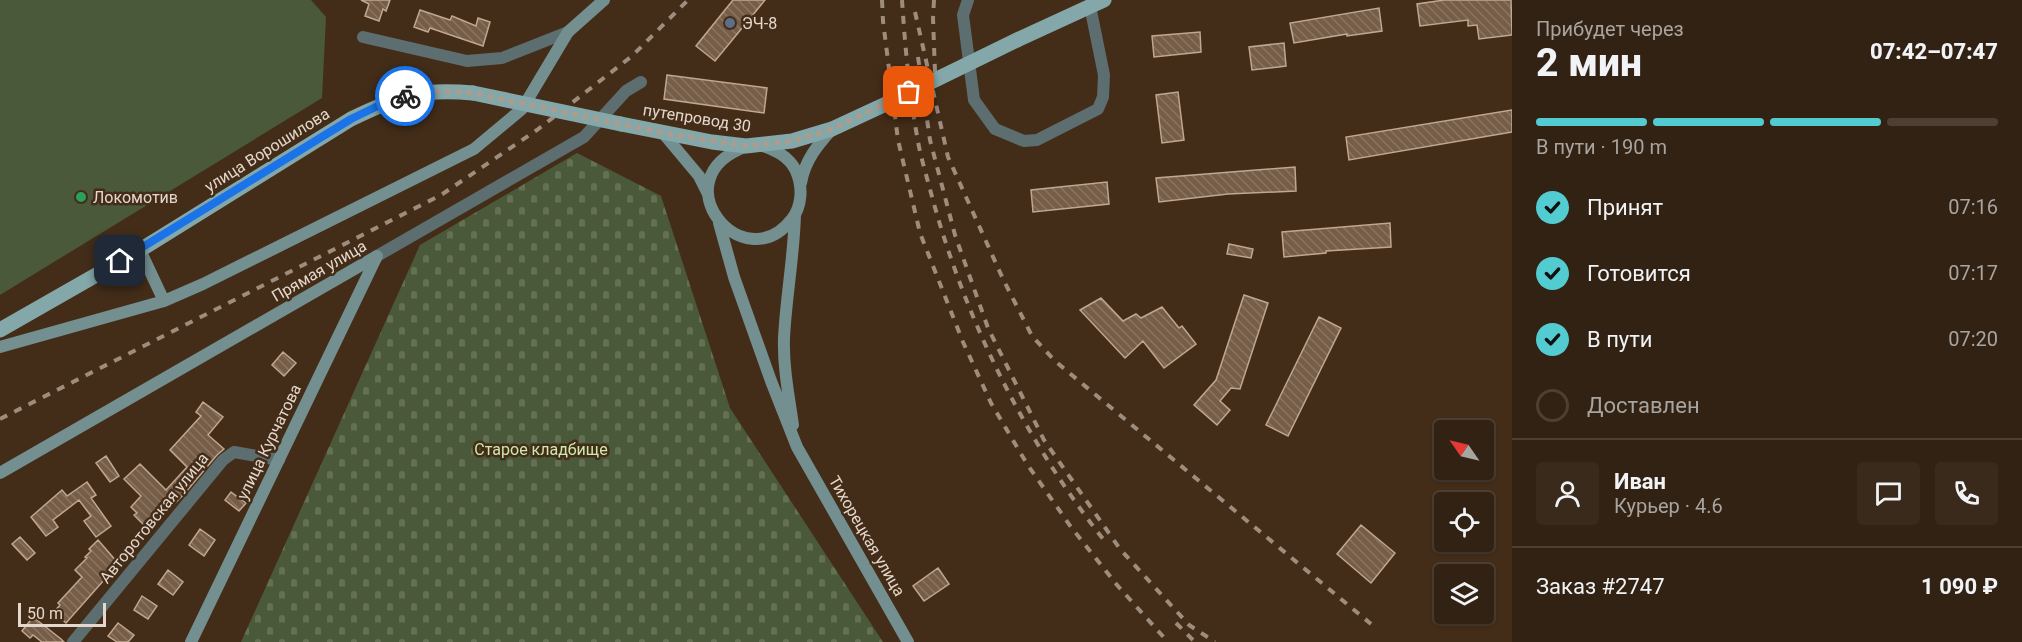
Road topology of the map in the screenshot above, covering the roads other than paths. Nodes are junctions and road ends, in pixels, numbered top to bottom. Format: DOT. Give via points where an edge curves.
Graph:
graph roads {
  1 [pos="604,0"];
  2 [pos="968,0"];
  3 [pos="1097,3"];
  4 [pos="568,32"];
  5 [pos="363,37"];
  6 [pos="641,82"];
  7 [pos="473,93"];
  8 [pos="832,129"];
  9 [pos="663,133"];
  10 [pos="753,145"];
  11 [pos="800,184"];
  12 [pos="708,194"];
  13 [pos="795,214"];
  14 [pos="719,223"];
  15 [pos="140,250"];
  16 [pos="377,256"];
  17 [pos="164,301"];
  18 [pos="0,330"];
  19 [pos="0,347"];
  20 [pos="797,447"];
  21 [pos="279,460"];
  22 [pos="0,473"];
  23 [pos="73,642"];
  24 [pos="191,642"];
  25 [pos="908,642"];
  1 -- 4 [label="street"];
  2 -- 3 [label="street" via="963,15 974,100 995,129 1024,141 1037,140 1098,109 1104,75"];
  3 -- 8 [label="main road, путепровод 30, bridge"];
  4 -- 5 [label="street" via="502,58 467,61"];
  4 -- 17 [label="street" via="522,109 474,149"];
  6 -- 16 [label="street, Прямая улица" via="626,91 584,137"];
  7 -- 9 [label="main road, путепровод 30, bridge"];
  7 -- 15 [label="main road, улица Ворошилова" via="444,90 388,101 351,119"];
  8 -- 10 [label="main road, путепровод 30" via="792,141"];
  8 -- 11 [label="street" via="812,151"];
  9 -- 10 [label="main road, путепровод 30"];
  9 -- 12 [label="street" via="699,176"];
  10 -- 11 [label="street" via="775,150 787,158"];
  10 -- 12 [label="street" via="731,152 718,163 710,177"];
  11 -- 13 [label="street"];
  12 -- 14 [label="street"];
  13 -- 14 [label="street" via="774,234 759,238 744,238"];
  13 -- 20 [label="street" via="784,339 786,381"];
  14 -- 20 [label="street" via="734,277"];
  15 -- 17 [label="street"];
  15 -- 18 [label="main road, улица Ворошилова"];
  16 -- 21 [label="street, улица Курчатова"];
  16 -- 22 [label="street, Прямая улица"];
  17 -- 19 [label="street"];
  20 -- 25 [label="street, Тихорецкая улица"];
  21 -- 23 [label="street, Авторотовская улица" via="234,452 223,460"];
  21 -- 24 [label="street, улица Курчатова"];
}
